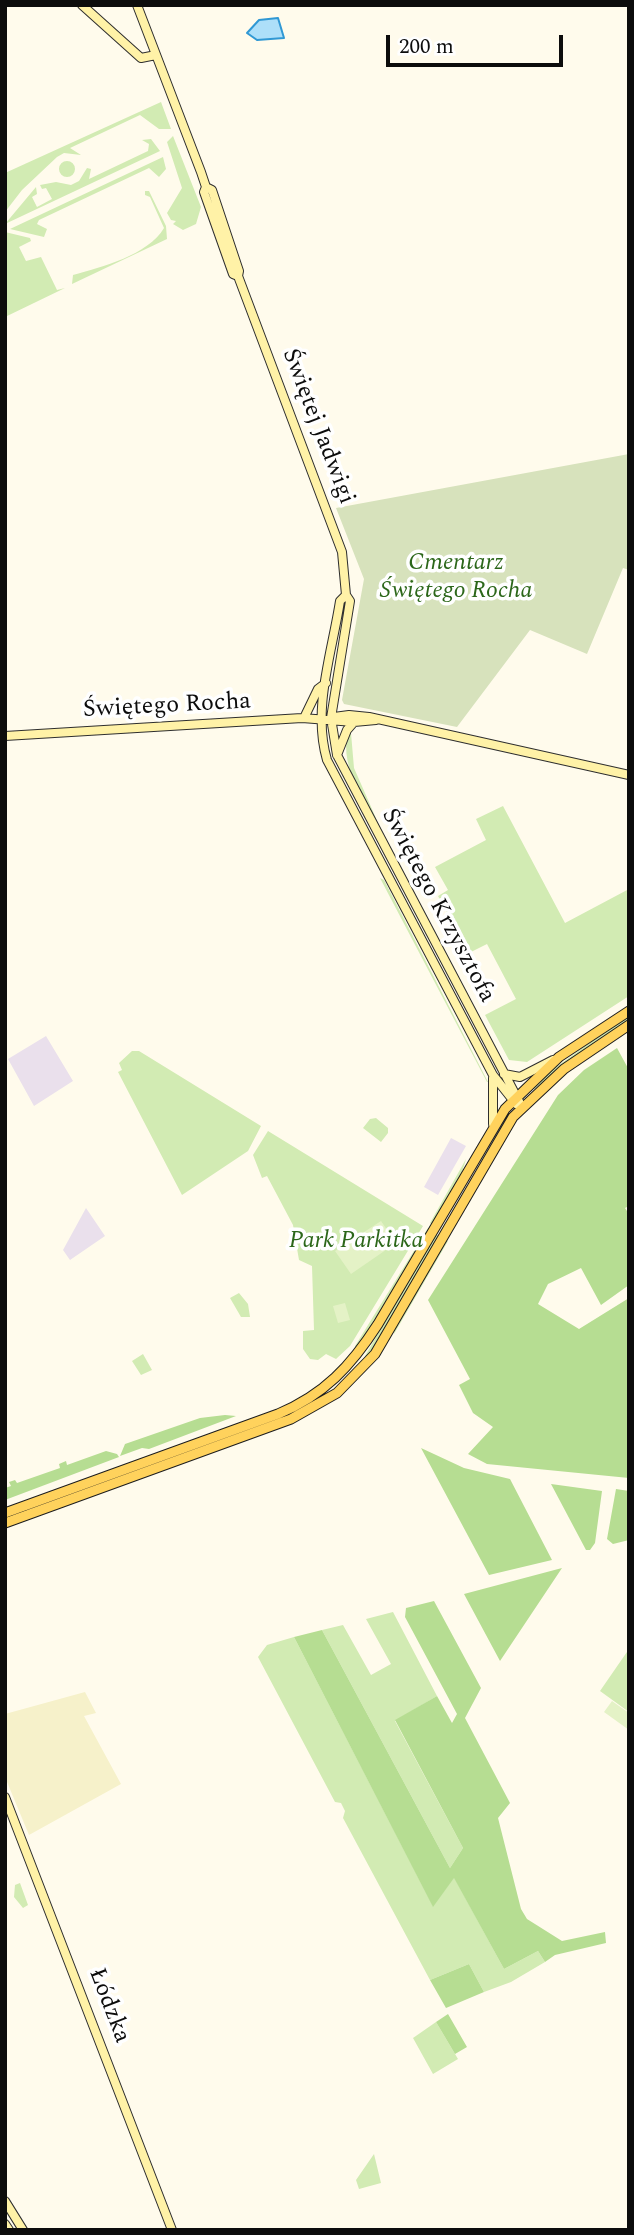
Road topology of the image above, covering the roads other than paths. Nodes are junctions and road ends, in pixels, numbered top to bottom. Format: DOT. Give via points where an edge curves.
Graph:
graph roads {
  1 [pos="82,5"];
  2 [pos="137,5"];
  3 [pos="156,55"];
  4 [pos="346,595"];
  5 [pos="326,683"];
  6 [pos="320,717"];
  7 [pos="304,718"];
  8 [pos="331,718"];
  9 [pos="376,720"];
  10 [pos="354,722"];
  11 [pos="5,736"];
  12 [pos="337,755"];
  13 [pos="629,775"];
  14 [pos="629,1011"];
  15 [pos="629,1026"];
  16 [pos="559,1057"];
  17 [pos="504,1074"];
  18 [pos="493,1075"];
  19 [pos="513,1099"];
  20 [pos="522,1107"];
  21 [pos="493,1124"];
  22 [pos="5,1513"];
  23 [pos="5,1523"];
  24 [pos="5,1797"];
  25 [pos="5,2201"];
  26 [pos="5,2224"];
  27 [pos="9,2230"];
  28 [pos="23,2230"];
  29 [pos="172,2230"];
  1 -- 3 [label="main road" via="141,58"];
  2 -- 3 [label="main road, Świętej Jadwigi"];
  3 -- 4 [label="main road, Świętej Jadwigi" via="233,274 238,276 339,543"];
  4 -- 5 [label="main road, Świętej Jadwigi" via="340,601"];
  4 -- 8 [label="main road, Świętej Jadwigi" via="349,620"];
  5 -- 6 [label="main road, Świętej Jadwigi"];
  5 -- 7 [label="main road" via="318,689"];
  6 -- 7 [label="main road, Świętego Rocha"];
  6 -- 8 [label="main road, Świętego Rocha"];
  6 -- 18 [label="main road, Świętego Krzysztofa" via="323,747 335,780"];
  7 -- 11 [label="main road, Świętego Rocha"];
  8 -- 9 [label="main road, Świętego Rocha" via="349,715"];
  8 -- 10 [label="main road, Świętego Rocha"];
  8 -- 12 [label="main road, Świętego Krzysztofa"];
  9 -- 10 [label="main road, Świętego Rocha"];
  9 -- 13 [label="main road, Świętego Rocha"];
  10 -- 12 [label="main road"];
  12 -- 17 [label="main road, Świętego Krzysztofa"];
  14 -- 16 [label="main road"];
  15 -- 20 [label="main road" via="564,1069"];
  16 -- 17 [label="main road" via="520,1077"];
  16 -- 19 [label="main road"];
  17 -- 19 [label="main road, Świętego Krzysztofa"];
  18 -- 19 [label="main road, Świętego Krzysztofa"];
  18 -- 21 [label="main road"];
  19 -- 20 [label="main road"];
  19 -- 21 [label="main road"];
  20 -- 23 [label="main road" via="494,1144 370,1361 337,1393 291,1419"];
  21 -- 22 [label="main road" via="378,1324 331,1384 278,1414"];
  24 -- 29 [label="main road, Łódzka"];
  25 -- 28 [label="main road"];
  26 -- 27 [label="main road"];
}
